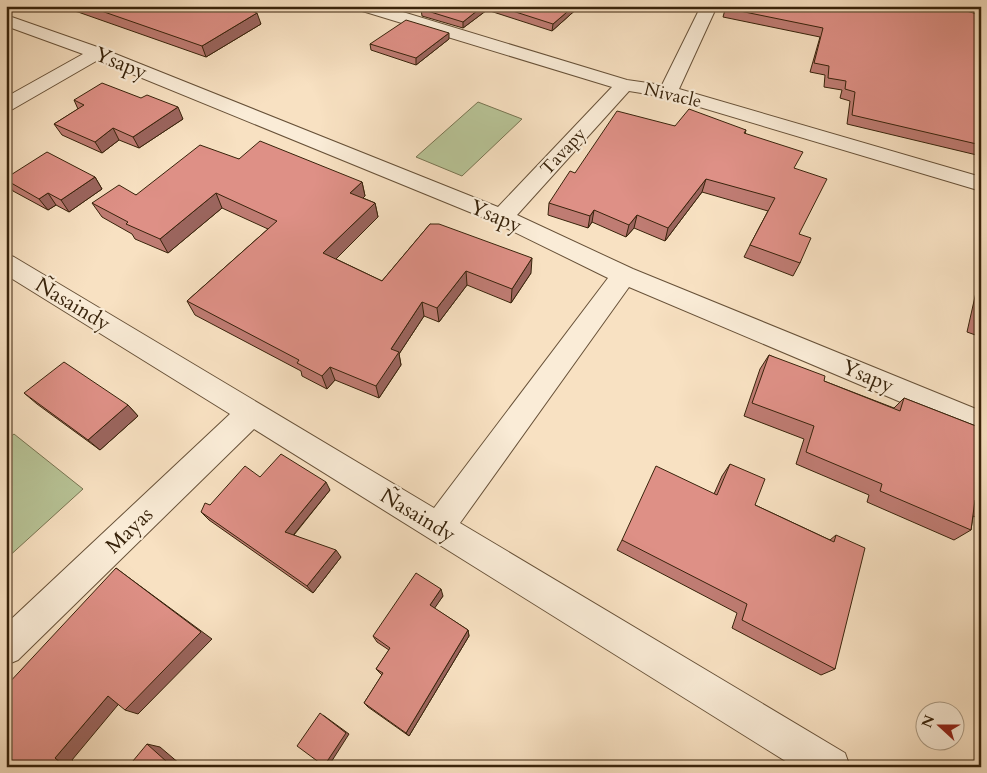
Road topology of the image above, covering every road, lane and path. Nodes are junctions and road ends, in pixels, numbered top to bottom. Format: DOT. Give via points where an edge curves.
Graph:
graph roads {
  1 [pos="365,6"];
  2 [pos="709,6"];
  3 [pos="6,20"];
  4 [pos="97,53"];
  5 [pos="625,85"];
  6 [pos="668,92"];
  7 [pos="6,104"];
  8 [pos="981,184"];
  9 [pos="502,217"];
  10 [pos="6,263"];
  11 [pos="624,275"];
  12 [pos="251,413"];
  13 [pos="981,424"];
  14 [pos="439,527"];
  15 [pos="6,648"];
  16 [pos="831,767"];
  1 -- 5 [label="street, Nivacle"];
  2 -- 6 [label="street"];
  3 -- 4 [label="street, Ysapy"];
  4 -- 7 [label="street"];
  4 -- 9 [label="street, Ysapy"];
  5 -- 6 [label="street, Nivacle"];
  5 -- 9 [label="street, Tavapy"];
  6 -- 8 [label="street, Nivacle"];
  9 -- 11 [label="street, Ysapy"];
  10 -- 12 [label="street, Ñasaindy"];
  11 -- 13 [label="street, Ysapy"];
  11 -- 14 [label="street"];
  12 -- 14 [label="street, Ñasaindy"];
  12 -- 15 [label="street, Mayas"];
  14 -- 16 [label="street, Ñasaindy"];
}
